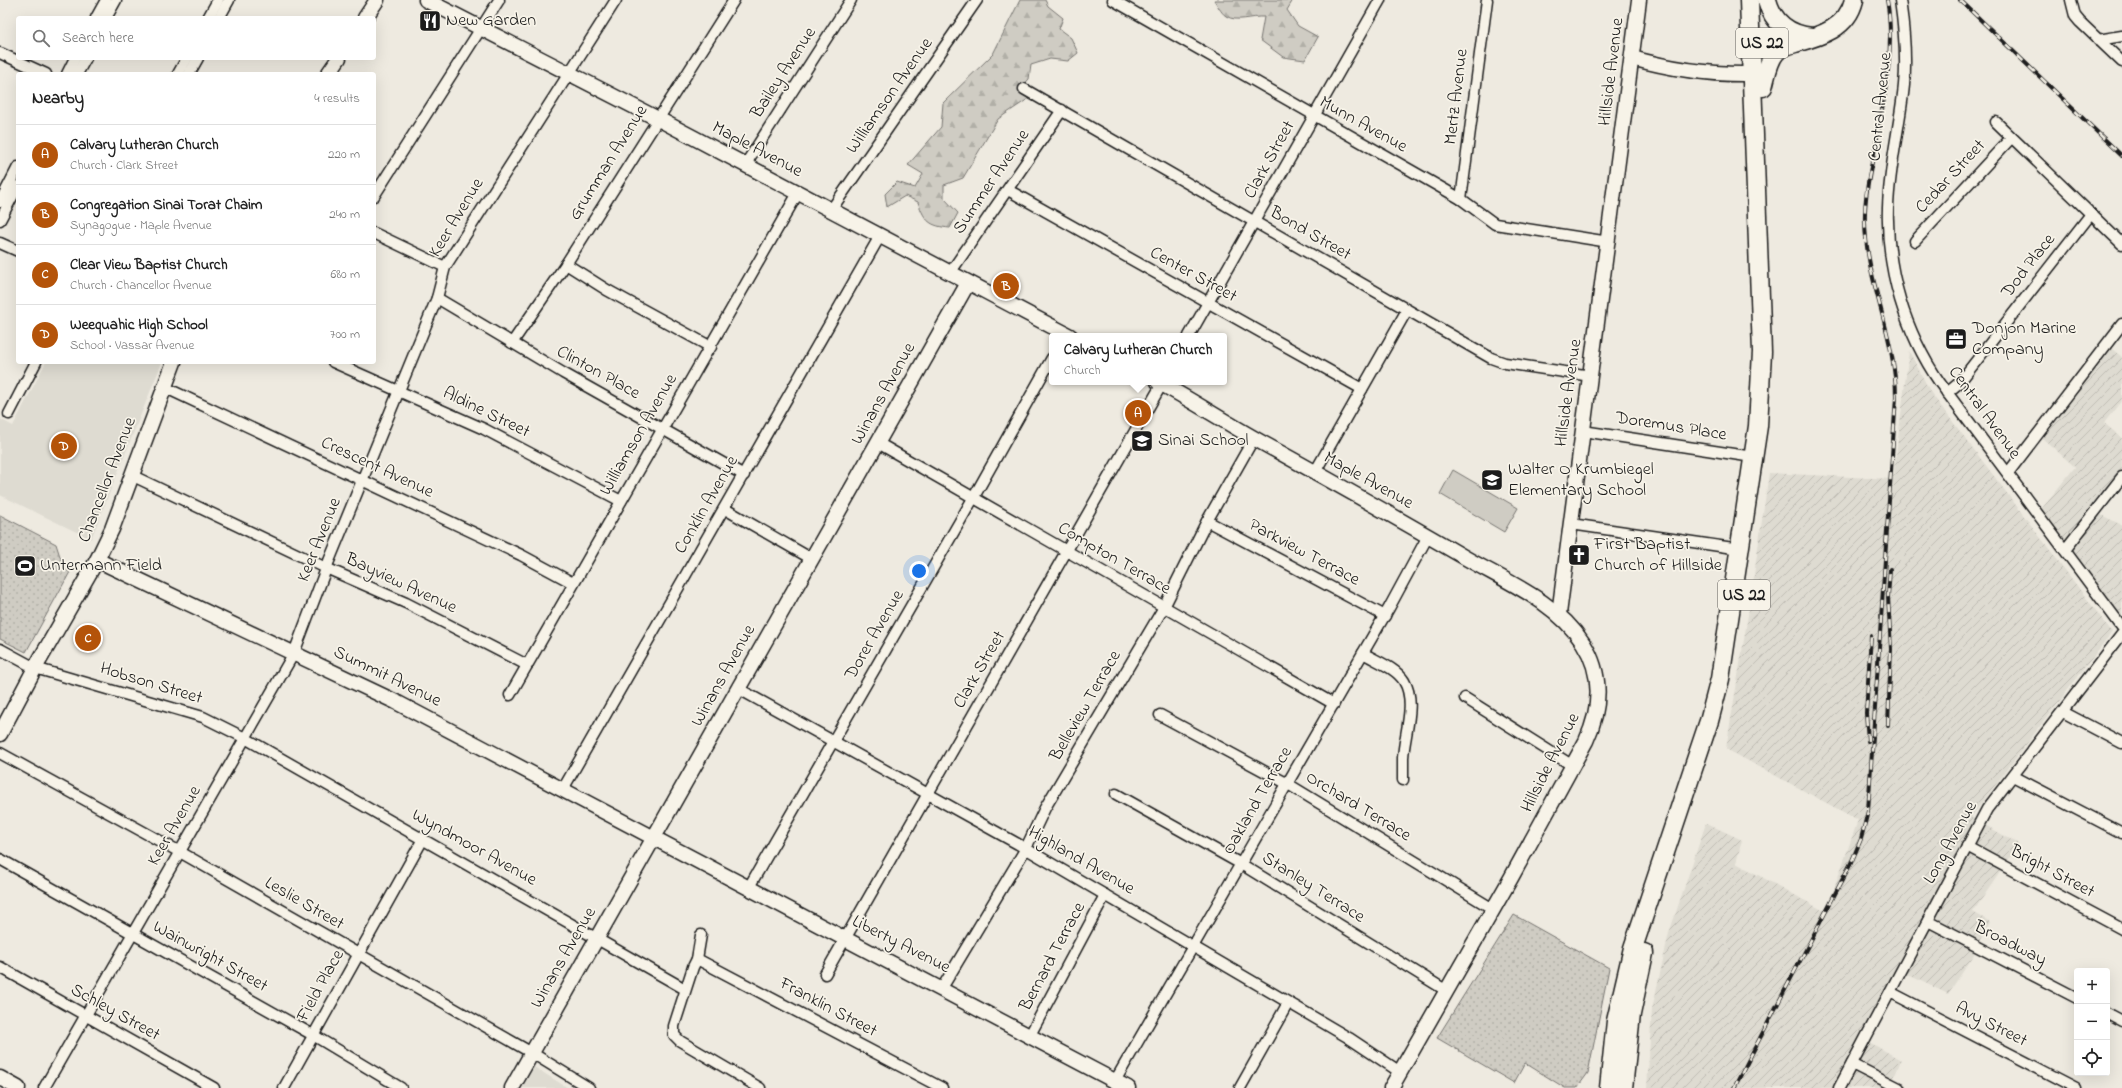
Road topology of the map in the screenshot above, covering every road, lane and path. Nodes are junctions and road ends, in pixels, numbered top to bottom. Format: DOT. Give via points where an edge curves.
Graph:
graph roads {
  1 [pos="106,0"];
  2 [pos="116,0"];
  3 [pos="218,0"];
  4 [pos="229,0"];
  5 [pos="377,0"];
  6 [pos="426,0"];
  7 [pos="499,0"];
  8 [pos="616,0"];
  9 [pos="734,0"];
  10 [pos="851,0"];
  11 [pos="977,0"];
  12 [pos="1114,0"];
  13 [pos="1380,0"];
  14 [pos="1487,0"];
  15 [pos="1640,0"];
  16 [pos="1749,0"];
  17 [pos="1760,0"];
  18 [pos="1767,0"];
  19 [pos="1854,0"];
  20 [pos="1900,0"];
  21 [pos="2071,0"];
  22 [pos="97,16"];
  23 [pos="107,16"];
  24 [pos="209,16"];
  25 [pos="220,16"];
  26 [pos="366,16"];
  27 [pos="482,27"];
  28 [pos="2122,36"];
  29 [pos="1815,37"];
  30 [pos="2098,40"];
  31 [pos="0,53"];
  32 [pos="1632,58"];
  33 [pos="74,60"];
  34 [pos="85,60"];
  35 [pos="186,60"];
  36 [pos="197,60"];
  37 [pos="338,60"];
  38 [pos="2122,62"];
  39 [pos="42,72"];
  40 [pos="68,72"];
  41 [pos="78,72"];
  42 [pos="179,72"];
  43 [pos="190,72"];
  44 [pos="329,72"];
  45 [pos="568,72"];
  46 [pos="1758,81"];
  47 [pos="1024,89"];
  48 [pos="1062,110"];
  49 [pos="1314,116"];
  50 [pos="657,118"];
  51 [pos="1996,122"];
  52 [pos="2012,138"];
  53 [pos="745,165"];
  54 [pos="16,171"];
  55 [pos="16,190"];
  56 [pos="1008,190"];
  57 [pos="376,193"];
  58 [pos="798,193"];
  59 [pos="1461,199"];
  60 [pos="0,202"];
  61 [pos="831,210"];
  62 [pos="2091,214"];
  63 [pos="0,220"];
  64 [pos="1254,222"];
  65 [pos="376,234"];
  66 [pos="880,236"];
  67 [pos="1916,240"];
  68 [pos="1609,242"];
  69 [pos="0,243"];
  70 [pos="2122,244"];
  71 [pos="16,251"];
  72 [pos="566,264"];
  73 [pos="445,267"];
  74 [pos="950,273"];
  75 [pos="968,283"];
  76 [pos="438,298"];
  77 [pos="1208,303"];
  78 [pos="1407,310"];
  79 [pos="2122,324"];
  80 [pos="1062,333"];
  81 [pos="1191,333"];
  82 [pos="512,343"];
  83 [pos="711,347"];
  84 [pos="1049,363"];
  85 [pos="35,364"];
  86 [pos="173,364"];
  87 [pos="337,364"];
  88 [pos="1591,376"];
  89 [pos="1160,385"];
  90 [pos="1164,385"];
  91 [pos="164,387"];
  92 [pos="1362,389"];
  93 [pos="398,391"];
  94 [pos="1947,393"];
  95 [pos="9,414"];
  96 [pos="663,428"];
  97 [pos="1583,431"];
  98 [pos="1254,438"];
  99 [pos="878,443"];
  100 [pos="1753,457"];
  101 [pos="1314,472"];
  102 [pos="2008,473"];
  103 [pos="130,475"];
  104 [pos="744,475"];
  105 [pos="2122,477"];
  106 [pos="362,481"];
  107 [pos="974,498"];
  108 [pos="621,501"];
  109 [pos="725,509"];
  110 [pos="1207,521"];
  111 [pos="1571,524"];
  112 [pos="1428,536"];
  113 [pos="1740,549"];
  114 [pos="2065,550"];
  115 [pos="1068,552"];
  116 [pos="812,559"];
  117 [pos="97,560"];
  118 [pos="326,568"];
  119 [pos="573,583"];
  120 [pos="1164,607"];
  121 [pos="1559,614"];
  122 [pos="1385,616"];
  123 [pos="2122,627"];
  124 [pos="2122,634"];
  125 [pos="0,649"];
  126 [pos="294,653"];
  127 [pos="1363,653"];
  128 [pos="527,665"];
  129 [pos="35,668"];
  130 [pos="739,689"];
  131 [pos="510,695"];
  132 [pos="1465,698"];
  133 [pos="1334,704"];
  134 [pos="2063,712"];
  135 [pos="1160,715"];
  136 [pos="0,734"];
  137 [pos="246,738"];
  138 [pos="833,741"];
  139 [pos="2122,743"];
  140 [pos="0,753"];
  141 [pos="1573,766"];
  142 [pos="2013,776"];
  143 [pos="1403,780"];
  144 [pos="1288,784"];
  145 [pos="563,789"];
  146 [pos="928,793"];
  147 [pos="1116,794"];
  148 [pos="2122,833"];
  149 [pos="423,839"];
  150 [pos="654,839"];
  151 [pos="1967,846"];
  152 [pos="1026,848"];
  153 [pos="180,852"];
  154 [pos="0,859"];
  155 [pos="1241,864"];
  156 [pos="749,887"];
  157 [pos="1105,895"];
  158 [pos="1493,909"];
  159 [pos="1928,921"];
  160 [pos="2122,929"];
  161 [pos="133,934"];
  162 [pos="701,935"];
  163 [pos="598,938"];
  164 [pos="846,938"];
  165 [pos="1193,947"];
  166 [pos="358,954"];
  167 [pos="697,960"];
  168 [pos="0,967"];
  169 [pos="825,974"];
  170 [pos="942,988"];
  171 [pos="686,989"];
  172 [pos="1447,990"];
  173 [pos="1890,992"];
  174 [pos="2074,996"];
  175 [pos="1288,1003"];
  176 [pos="86,1015"];
  177 [pos="2110,1015"];
  178 [pos="2122,1021"];
  179 [pos="313,1035"];
  180 [pos="1030,1035"];
  181 [pos="532,1053"];
  182 [pos="1852,1064"];
  183 [pos="1400,1072"];
  184 [pos="0,1078"];
  185 [pos="1115,1081"];
  186 [pos="18,1088"];
  187 [pos="44,1088"];
  188 [pos="214,1088"];
  189 [pos="284,1088"];
  190 [pos="401,1088"];
  191 [pos="512,1088"];
  192 [pos="589,1088"];
  193 [pos="760,1088"];
  194 [pos="942,1088"];
  195 [pos="1128,1088"];
  196 [pos="1240,1088"];
  197 [pos="1391,1088"];
  198 [pos="1609,1088"];
  199 [pos="1623,1088"];
  200 [pos="1839,1088"];
  201 [pos="1899,1088"];
  202 [pos="2076,1088"];
  1 -- 22 [label="street"];
  2 -- 23 [label="street"];
  3 -- 24 [label="street"];
  4 -- 25 [label="street"];
  5 -- 26 [label="street"];
  6 -- 27 [label="street, Maple Avenue"];
  7 -- 27 [label="street"];
  8 -- 45 [label="street, Keer Avenue"];
  9 -- 50 [label="street, Grumman Avenue"];
  10 -- 53 [label="street, Bailey Avenue"];
  11 -- 61 [label="street, Williamson Avenue"];
  12 -- 49 [label="street, Munn Avenue"];
  13 -- 49 [label="street, Clark Street"];
  14 -- 59 [label="street, Mertz Avenue"];
  15 -- 32 [label="street, Hillside Avenue"];
  16 -- 46 [label="highway, US 22"];
  17 -- 46 [label="highway, US 22"];
  18 -- 29 [label="highway" via="1773,17 1782,27 1799,35"];
  19 -- 29 [label="highway" via="1849,12 1838,26 1829,33"];
  20 -- 94 [label="street, Central Avenue" via="1905,74 1890,181 1888,218 1891,254 1896,284 1907,319 1919,348"];
  21 -- 30 [label="street" via="2075,16"];
  27 -- 45 [label="street, Maple Avenue"];
  27 -- 57 [label="street"];
  28 -- 30 [label="street"];
  29 -- 46 [label="highway" via="1787,45 1775,52"];
  30 -- 38 [label="street"];
  31 -- 39 [label="street"];
  32 -- 46 [label="street" via="1670,68 1730,74"];
  32 -- 68 [label="street, Hillside Avenue"];
  33 -- 40 [label="street"];
  34 -- 41 [label="street"];
  35 -- 42 [label="street"];
  36 -- 43 [label="street"];
  37 -- 44 [label="street"];
  45 -- 50 [label="street, Maple Avenue"];
  45 -- 73 [label="street, Keer Avenue"];
  46 -- 100 [label="highway, US 22" via="1762,352 1760,402"];
  46 -- 199 [label="highway, US 22" via="1773,356 1766,446 1730,685 1718,728 1650,927 1634,1000"];
  47 -- 48 [label="street, Bond Street"];
  48 -- 56 [label="street, Summer Avenue"];
  48 -- 64 [label="street, Bond Street"];
  49 -- 59 [label="street, Munn Avenue"];
  49 -- 64 [label="street, Clark Street"];
  50 -- 53 [label="street, Maple Avenue"];
  50 -- 72 [label="street, Grumman Avenue"];
  51 -- 52 [label="street"];
  52 -- 62 [label="street"];
  52 -- 67 [label="street, Cedar Street"];
  53 -- 58 [label="street, Maple Avenue"];
  54 -- 60 [label="street"];
  55 -- 63 [label="street"];
  56 -- 74 [label="street, Summer Avenue"];
  56 -- 77 [label="street, Center Street"];
  58 -- 61 [label="street, Maple Avenue"];
  58 -- 83 [label="street, Williamson Avenue"];
  59 -- 68 [label="street, Munn Avenue" via="1495,224"];
  61 -- 66 [label="street, Maple Avenue"];
  62 -- 70 [label="street"];
  62 -- 94 [label="street, Dod Place" via="1959,383"];
  64 -- 77 [label="street, Clark Street"];
  64 -- 78 [label="street, Bond Street"];
  65 -- 73 [label="street"];
  66 -- 74 [label="street, Maple Avenue"];
  66 -- 104 [label="street, Conklin Avenue"];
  68 -- 88 [label="street, Hillside Avenue"];
  69 -- 71 [label="street"];
  72 -- 82 [label="street, Grumman Avenue"];
  72 -- 83 [label="street"];
  73 -- 76 [label="street, Keer Avenue"];
  74 -- 75 [label="street, Maple Avenue"];
  75 -- 80 [label="street, Maple Avenue"];
  75 -- 99 [label="street, Winans Avenue"];
  76 -- 82 [label="street, Clinton Place"];
  76 -- 93 [label="street, Keer Avenue"];
  77 -- 81 [label="street, Clark Street"];
  77 -- 92 [label="street, Center Street"];
  78 -- 88 [label="street, Bond Street" via="1500,362"];
  78 -- 92 [label="street"];
  79 -- 102 [label="street"];
  82 -- 96 [label="street, Clinton Place"];
  83 -- 96 [label="street, Williamson Avenue"];
  84 -- 107 [label="street, Dorer Avenue"];
  85 -- 95 [label="street"];
  86 -- 91 [label="street, Chancellor Avenue"];
  87 -- 93 [label="street, Aldine Street"];
  88 -- 97 [label="street, Hillside Avenue"];
  89 -- 115 [label="street, Clark Street"];
  90 -- 98 [label="street, Maple Avenue"];
  91 -- 103 [label="street, Chancellor Avenue"];
  91 -- 106 [label="street, Crescent Avenue"];
  92 -- 101 [label="street"];
  93 -- 106 [label="street, Keer Avenue"];
  93 -- 108 [label="street, Aldine Street" via="484,429"];
  94 -- 102 [label="street, Central Avenue"];
  96 -- 104 [label="street, Clinton Place"];
  96 -- 108 [label="street, Williamson Avenue"];
  97 -- 100 [label="street, Doremus Place"];
  97 -- 111 [label="street, Hillside Avenue"];
  98 -- 101 [label="street, Maple Avenue"];
  98 -- 110 [label="street, Belleview Terrace"];
  99 -- 107 [label="street, Compton Terrace"];
  99 -- 116 [label="street, Winans Avenue"];
  100 -- 113 [label="highway, US 22"];
  101 -- 112 [label="street, Maple Avenue"];
  102 -- 114 [label="street, Central Avenue"];
  103 -- 117 [label="street, Chancellor Avenue" via="112,529"];
  103 -- 118 [label="street, Bayview Avenue"];
  104 -- 109 [label="street, Conklin Avenue"];
  105 -- 114 [label="street"];
  106 -- 118 [label="street, Keer Avenue"];
  106 -- 119 [label="street, Crescent Avenue" via="521,555"];
  107 -- 115 [label="street, Compton Terrace"];
  107 -- 138 [label="street, Dorer Avenue"];
  108 -- 119 [label="street, Williamson Avenue"];
  109 -- 116 [label="street"];
  109 -- 145 [label="street, Conklin Avenue"];
  110 -- 120 [label="street, Belleview Terrace"];
  110 -- 122 [label="street, Parkview Terrace"];
  111 -- 113 [label="street"];
  111 -- 121 [label="street, Hillside Avenue"];
  112 -- 121 [label="street, Maple Avenue"];
  112 -- 122 [label="street, Oakland Terrace"];
  113 -- 198 [label="highway, US 22" via="1717,693 1633,948 1616,1021"];
  114 -- 123 [label="street, Central Avenue"];
  115 -- 120 [label="street, Compton Terrace"];
  115 -- 146 [label="street, Clark Street"];
  116 -- 130 [label="street, Winans Avenue"];
  117 -- 126 [label="street, Summit Avenue"];
  117 -- 129 [label="street, Chancellor Avenue"];
  118 -- 126 [label="street, Keer Avenue"];
  118 -- 128 [label="street, Bayview Avenue" via="406,603"];
  119 -- 128 [label="street, Williamson Avenue"];
  120 -- 133 [label="street, Compton Terrace"];
  120 -- 152 [label="street, Belleview Terrace" via="1046,808"];
  121 -- 141 [label="street, Hillside Avenue" via="1586,648 1598,682 1595,718"];
  122 -- 127 [label="street, Oakland Terrace"];
  124 -- 134 [label="street, Long Avenue"];
  125 -- 129 [label="street, Hobson Street"];
  126 -- 137 [label="street, Keer Avenue"];
  126 -- 145 [label="street, Summit Avenue" via="396,702"];
  127 -- 133 [label="street, Oakland Terrace"];
  127 -- 143 [label="street" via="1395,672 1404,680 1408,690"];
  128 -- 131 [label="street, Williamson Avenue"];
  129 -- 136 [label="street, Chancellor Avenue"];
  129 -- 137 [label="street, Hobson Street" via="203,718"];
  130 -- 138 [label="street, Highland Avenue"];
  130 -- 150 [label="street, Winans Avenue"];
  132 -- 141 [label="street"];
  133 -- 144 [label="street, Oakland Terrace"];
  134 -- 139 [label="street"];
  134 -- 142 [label="street, Long Avenue"];
  135 -- 144 [label="street, Orchard Terrace"];
  137 -- 149 [label="street, Wyndmoor Avenue"];
  137 -- 153 [label="street, Keer Avenue"];
  138 -- 146 [label="street, Highland Avenue"];
  138 -- 156 [label="street, Dorer Avenue"];
  140 -- 153 [label="street, Leslie Street"];
  141 -- 158 [label="street, Hillside Avenue"];
  142 -- 148 [label="street"];
  142 -- 151 [label="street, Long Avenue" via="1987,809"];
  144 -- 155 [label="street, Oakland Terrace"];
  144 -- 158 [label="street, Orchard Terrace"];
  145 -- 150 [label="street, Summit Avenue"];
  146 -- 152 [label="street, Highland Avenue"];
  146 -- 164 [label="street, Clark Street"];
  147 -- 155 [label="street, Stanley Terrace"];
  149 -- 163 [label="street, Wyndmoor Avenue"];
  149 -- 166 [label="street, Field Place"];
  150 -- 156 [label="street, Liberty Avenue"];
  150 -- 163 [label="street, Winans Avenue"];
  151 -- 159 [label="street, Long Avenue"];
  151 -- 160 [label="street, Bright Street"];
  152 -- 157 [label="street, Highland Avenue"];
  152 -- 170 [label="street, Belleview Terrace"];
  153 -- 161 [label="street, Keer Avenue"];
  153 -- 166 [label="street, Leslie Street"];
  154 -- 161 [label="street, Wainwright Street"];
  155 -- 165 [label="street, Oakland Terrace"];
  155 -- 172 [label="street, Stanley Terrace"];
  156 -- 164 [label="street, Liberty Avenue"];
  157 -- 165 [label="street, Highland Avenue"];
  157 -- 180 [label="street, Bernard Terrace"];
  158 -- 172 [label="street, Hillside Avenue"];
  159 -- 173 [label="street, Long Avenue"];
  159 -- 174 [label="street, Broadway"];
  161 -- 176 [label="street, Keer Avenue"];
  161 -- 179 [label="street, Wainwright Street"];
  162 -- 167 [label="street"];
  163 -- 171 [label="street, Wyndmoor Avenue"];
  163 -- 181 [label="street, Winans Avenue"];
  164 -- 169 [label="street, Clark Street"];
  164 -- 170 [label="street, Liberty Avenue"];
  165 -- 175 [label="street, Highland Avenue"];
  165 -- 185 [label="street, Oakland Terrace"];
  166 -- 179 [label="street, Field Place"];
  166 -- 181 [label="street, Leslie Street"];
  167 -- 171 [label="street"];
  167 -- 194 [label="street, Franklin Street"];
  168 -- 176 [label="street, Schley Street"];
  170 -- 180 [label="street, Liberty Avenue"];
  171 -- 193 [label="street" via="674,1026 674,1035"];
  172 -- 183 [label="street, Hillside Avenue"];
  173 -- 182 [label="street, Long Avenue"];
  173 -- 202 [label="street, Avy Street"];
  175 -- 183 [label="street, Highland Avenue" via="1349,1038"];
  175 -- 196 [label="street"];
  176 -- 187 [label="street, Keer Avenue"];
  176 -- 188 [label="street, Schley Street"];
  177 -- 178 [label="street"];
  179 -- 189 [label="street, Field Place"];
  179 -- 190 [label="street, Wainwright Street"];
  180 -- 185 [label="street, Liberty Avenue"];
  181 -- 191 [label="street, Winans Avenue"];
  181 -- 192 [label="street, Leslie Street"];
  182 -- 200 [label="street, Long Avenue"];
  182 -- 201 [label="street"];
  183 -- 197 [label="street, Hillside Avenue"];
  184 -- 186 [label="street"];
  185 -- 195 [label="street, Liberty Avenue"];
}
